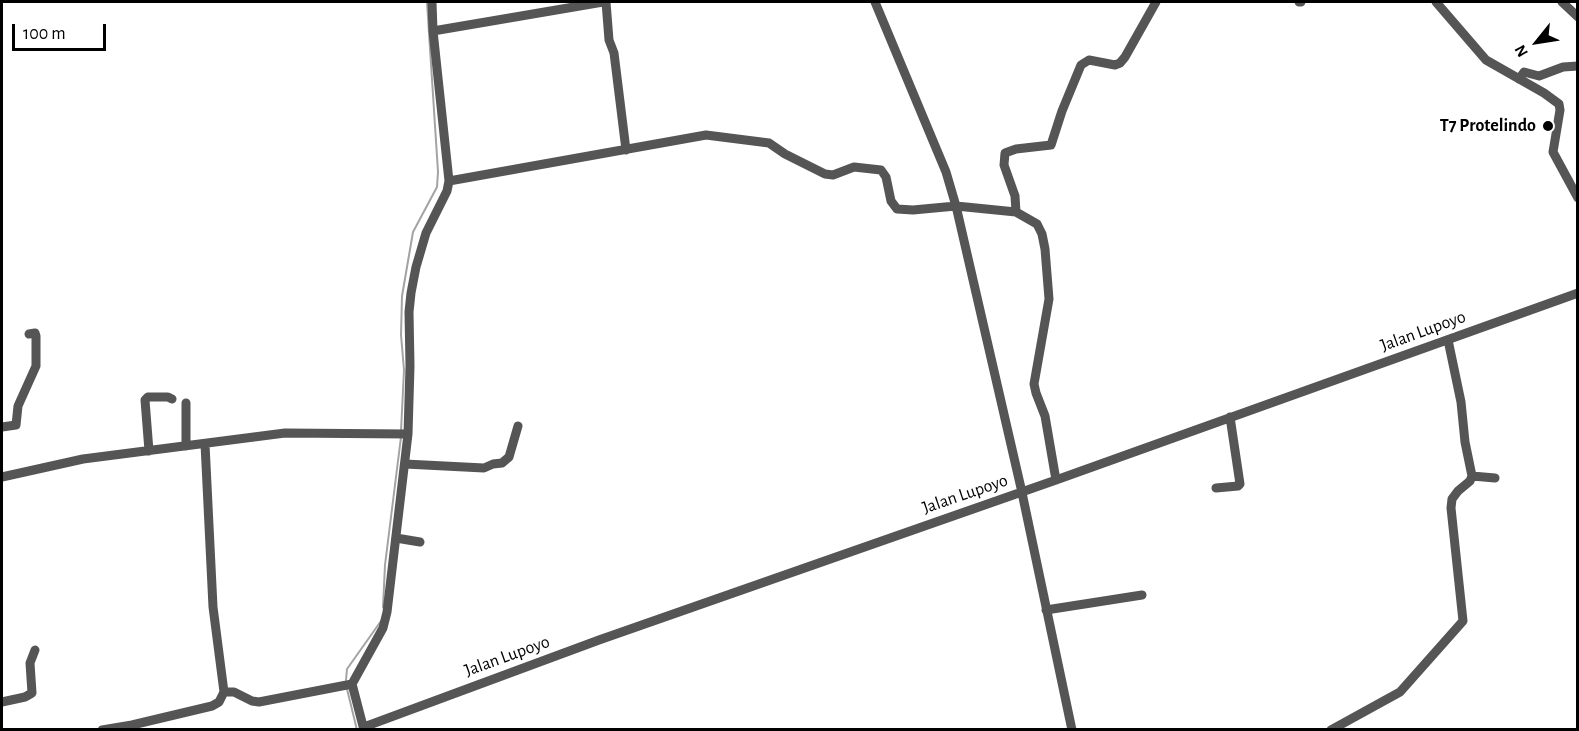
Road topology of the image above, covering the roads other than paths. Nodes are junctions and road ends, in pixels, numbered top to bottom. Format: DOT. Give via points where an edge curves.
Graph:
graph roads {
  1 [pos="432,2"];
  2 [pos="605,2"];
  3 [pos="875,2"];
  4 [pos="1156,2"];
  5 [pos="1436,2"];
  6 [pos="1562,2"];
  7 [pos="1578,17"];
  8 [pos="433,31"];
  9 [pos="1578,66"];
  10 [pos="1519,79"];
  11 [pos="626,150"];
  12 [pos="450,181"];
  13 [pos="1578,198"];
  14 [pos="956,206"];
  15 [pos="1016,212"];
  16 [pos="1578,292"];
  17 [pos="29,334"];
  18 [pos="1448,340"];
  19 [pos="172,399"];
  20 [pos="186,403"];
  21 [pos="1230,417"];
  22 [pos="518,426"];
  23 [pos="2,427"];
  24 [pos="403,434"];
  25 [pos="205,444"];
  26 [pos="186,446"];
  27 [pos="149,451"];
  28 [pos="408,464"];
  29 [pos="1472,476"];
  30 [pos="2,477"];
  31 [pos="1495,478"];
  32 [pos="1056,480"];
  33 [pos="1216,488"];
  34 [pos="1020,489"];
  35 [pos="399,538"];
  36 [pos="420,542"];
  37 [pos="1142,595"];
  38 [pos="1046,610"];
  39 [pos="35,650"];
  40 [pos="352,684"];
  41 [pos="224,692"];
  42 [pos="2,702"];
  43 [pos="363,724"];
  44 [pos="102,729"];
  45 [pos="1071,729"];
  46 [pos="1331,729"];
  1 -- 8 [label="street"];
  2 -- 8 [label="street"];
  2 -- 11 [label="street"];
  3 -- 14 [label="street" via="946,172"];
  4 -- 15 [label="street" via="1120,63 1089,60 1081,65 1051,145 1005,153 1004,165"];
  5 -- 10 [label="street" via="1481,56"];
  6 -- 7 [label="street"];
  8 -- 12 [label="street"];
  9 -- 10 [label="street" via="1539,76 1524,72"];
  10 -- 13 [label="street" via="1559,104 1553,152"];
  11 -- 12 [label="street"];
  11 -- 14 [label="street" via="706,135 761,141 825,174 854,167 881,170 897,209"];
  12 -- 24 [label="street" via="426,233 411,293 410,366"];
  14 -- 15 [label="street"];
  14 -- 34 [label="street"];
  15 -- 32 [label="street" via="1036,224 1045,249 1049,298 1034,384 1045,416"];
  16 -- 18 [label="street, Jalan Lupoyo"];
  17 -- 23 [label="street" via="36,336 36,366 18,406 16,425"];
  18 -- 21 [label="street, Jalan Lupoyo"];
  18 -- 29 [label="street"];
  19 -- 27 [label="street" via="145,400"];
  20 -- 26 [label="street"];
  21 -- 32 [label="street, Jalan Lupoyo"];
  21 -- 33 [label="street" via="1240,484"];
  22 -- 28 [label="street" via="509,457 502,463 485,468"];
  24 -- 25 [label="street" via="285,433"];
  24 -- 28 [label="street"];
  25 -- 26 [label="street"];
  25 -- 41 [label="street" via="213,607"];
  26 -- 27 [label="street"];
  27 -- 30 [label="street" via="83,459"];
  28 -- 35 [label="street"];
  29 -- 31 [label="street"];
  29 -- 46 [label="street" via="1452,499 1451,508 1463,613 1461,625 1400,692"];
  32 -- 34 [label="street, Jalan Lupoyo"];
  34 -- 38 [label="street"];
  34 -- 43 [label="street, Jalan Lupoyo"];
  35 -- 36 [label="street"];
  35 -- 40 [label="street" via="386,619"];
  37 -- 38 [label="street"];
  38 -- 45 [label="street"];
  39 -- 42 [label="street" via="30,663 32,693"];
  40 -- 41 [label="street" via="259,702"];
  40 -- 43 [label="street"];
  41 -- 44 [label="street" via="212,706"];
}
